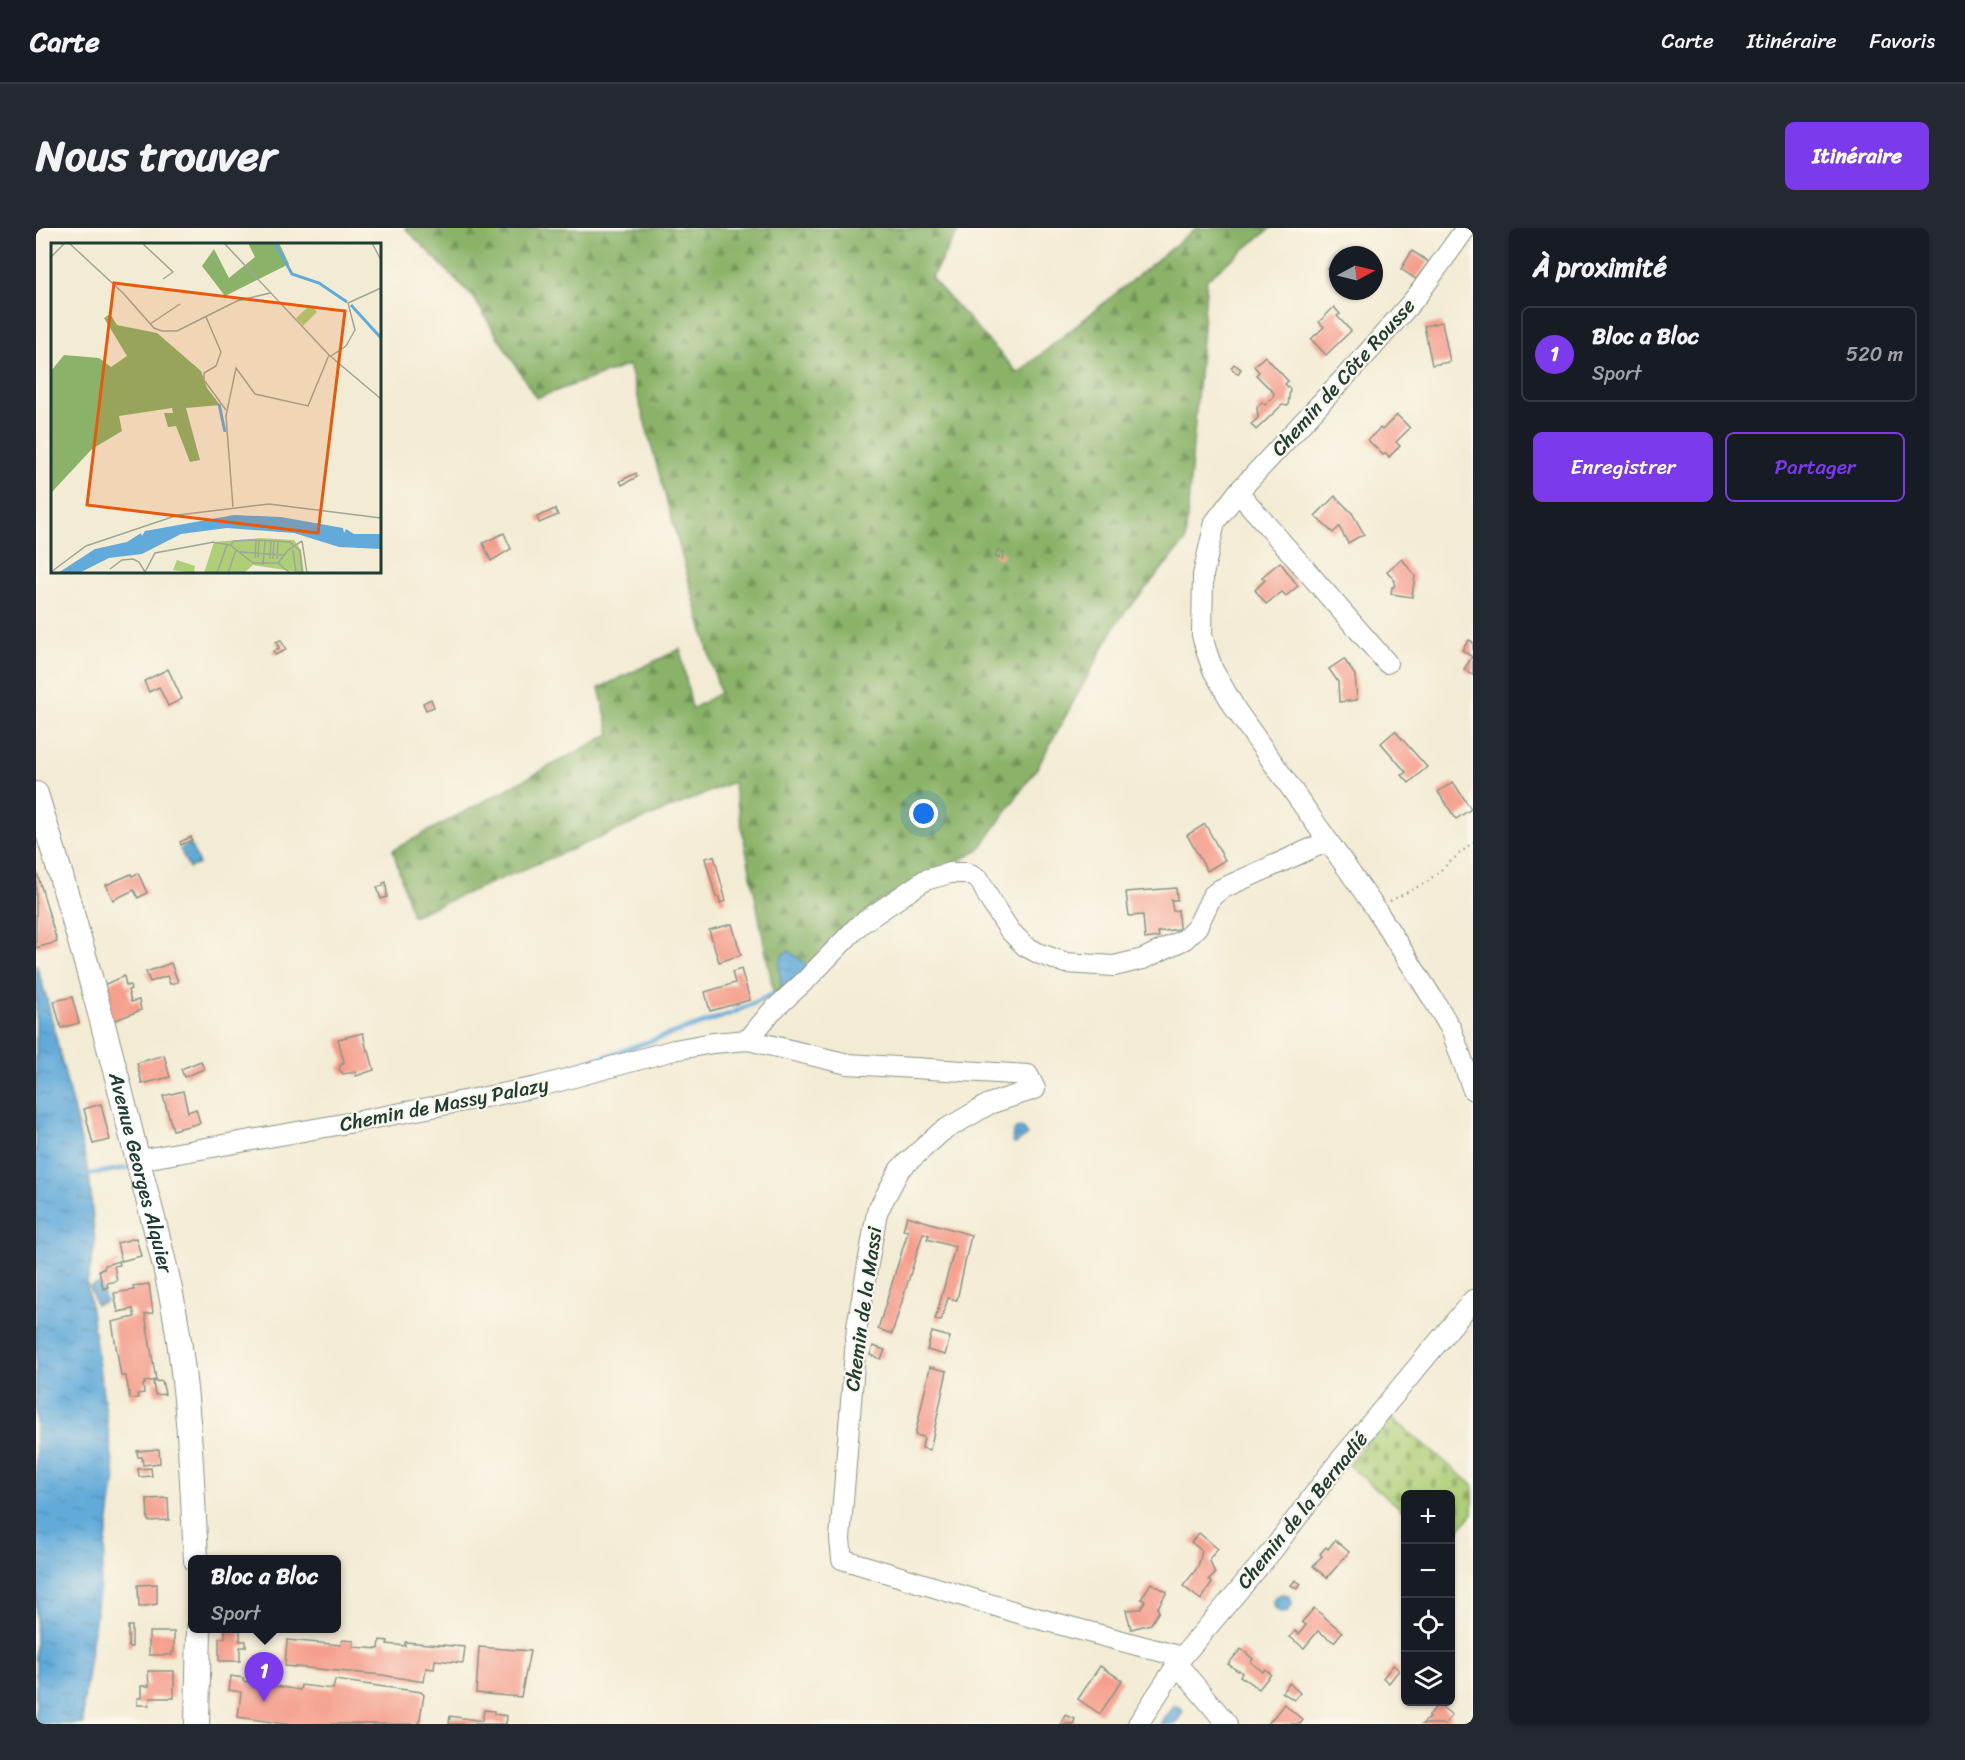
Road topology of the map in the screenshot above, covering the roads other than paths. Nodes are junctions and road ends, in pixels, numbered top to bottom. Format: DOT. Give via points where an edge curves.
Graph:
graph roads {
  1 [pos="1466,228"];
  2 [pos="1238,492"];
  3 [pos="1387,663"];
  4 [pos="36,794"];
  5 [pos="1328,841"];
  6 [pos="748,1040"];
  7 [pos="1473,1090"];
  8 [pos="138,1160"];
  9 [pos="1473,1300"];
  10 [pos="196,1555"];
  11 [pos="198,1633"];
  12 [pos="1179,1660"];
  13 [pos="197,1724"];
  14 [pos="1138,1724"];
  15 [pos="1227,1724"];
  1 -- 2 [label="street, Chemin de Côte Rousse" via="1417,296"];
  2 -- 3 [label="street"];
  2 -- 5 [label="street, Chemin de Côte Rousse" via="1215,522 1203,575 1206,650 1236,710"];
  4 -- 8 [label="main road, Avenue Georges Alquier"];
  5 -- 6 [label="street" via="1221,889 1212,896 1197,927 1185,939 1143,959 1114,966 1066,963 1025,946 1010,931 979,879 966,873 925,880 859,925"];
  5 -- 7 [label="street" via="1376,908 1451,1029"];
  6 -- 8 [label="street, Chemin de Massy Palazy" via="674,1050 537,1087"];
  6 -- 12 [label="street, Chemin de la Massi" via="848,1064 1028,1075 1035,1089 989,1104 941,1132 900,1169 877,1212 856,1327 840,1539 842,1558"];
  8 -- 10 [label="main road, Avenue Georges Alquier" via="175,1316"];
  9 -- 12 [label="street, Chemin de la Bernadié" via="1333,1469 1272,1551"];
  11 -- 13 [label="main road"];
  12 -- 14 [label="street, Chemin de la Bernadié"];
  12 -- 15 [label="street"];
}
